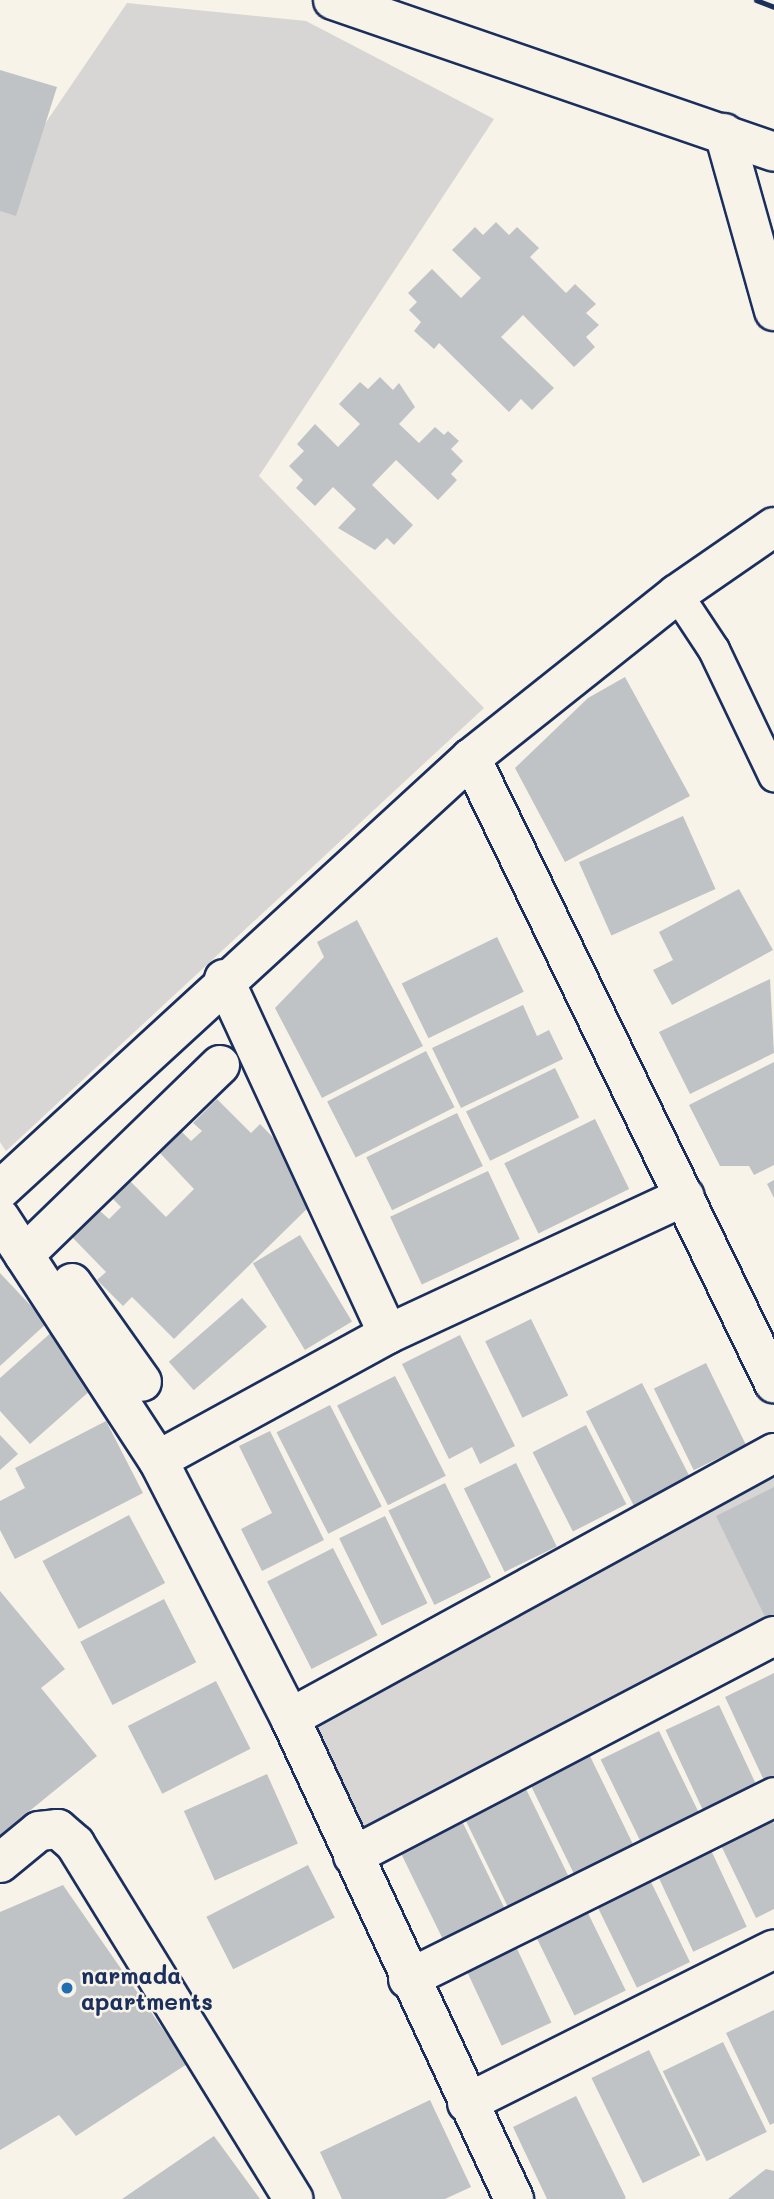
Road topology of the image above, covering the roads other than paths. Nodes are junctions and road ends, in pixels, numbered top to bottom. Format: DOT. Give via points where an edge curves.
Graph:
graph roads {
  1 [pos="333,0"];
  2 [pos="724,133"];
  3 [pos="774,152"];
  4 [pos="774,311"];
  5 [pos="774,527"];
  6 [pos="677,594"];
  7 [pos="471,758"];
  8 [pos="772,764"];
  9 [pos="224,979"];
  10 [pos="219,1065"];
  11 [pos="0,1189"];
  12 [pos="685,1196"];
  13 [pos="0,1218"];
  14 [pos="32,1247"];
  15 [pos="388,1334"];
  16 [pos="142,1382"];
  17 [pos="774,1383"];
  18 [pos="774,1453"];
  19 [pos="158,1461"];
  20 [pos="774,1636"];
  21 [pos="290,1717"];
  22 [pos="774,1797"];
  23 [pos="353,1856"];
  24 [pos="0,1863"];
  25 [pos="774,1950"];
  26 [pos="408,1979"];
  27 [pos="467,2103"];
  28 [pos="293,2199"];
  29 [pos="514,2199"];
  1 -- 2 [label="street"];
  2 -- 3 [label="street"];
  2 -- 4 [label="street"];
  5 -- 6 [label="street"];
  6 -- 7 [label="street"];
  6 -- 8 [label="lane" via="714,650"];
  7 -- 9 [label="street"];
  7 -- 12 [label="street"];
  9 -- 11 [label="street"];
  9 -- 15 [label="street"];
  10 -- 14 [label="street"];
  12 -- 15 [label="street"];
  12 -- 17 [label="street"];
  13 -- 14 [label="street"];
  14 -- 16 [label="street"];
  14 -- 19 [label="street"];
  15 -- 19 [label="street"];
  18 -- 21 [label="street"];
  19 -- 21 [label="street"];
  20 -- 23 [label="street"];
  21 -- 23 [label="street"];
  22 -- 26 [label="street"];
  23 -- 26 [label="street"];
  24 -- 28 [label="street" via="39,1831 58,1829 75,1844"];
  25 -- 27 [label="street"];
  26 -- 27 [label="street"];
  27 -- 29 [label="street"];
}
